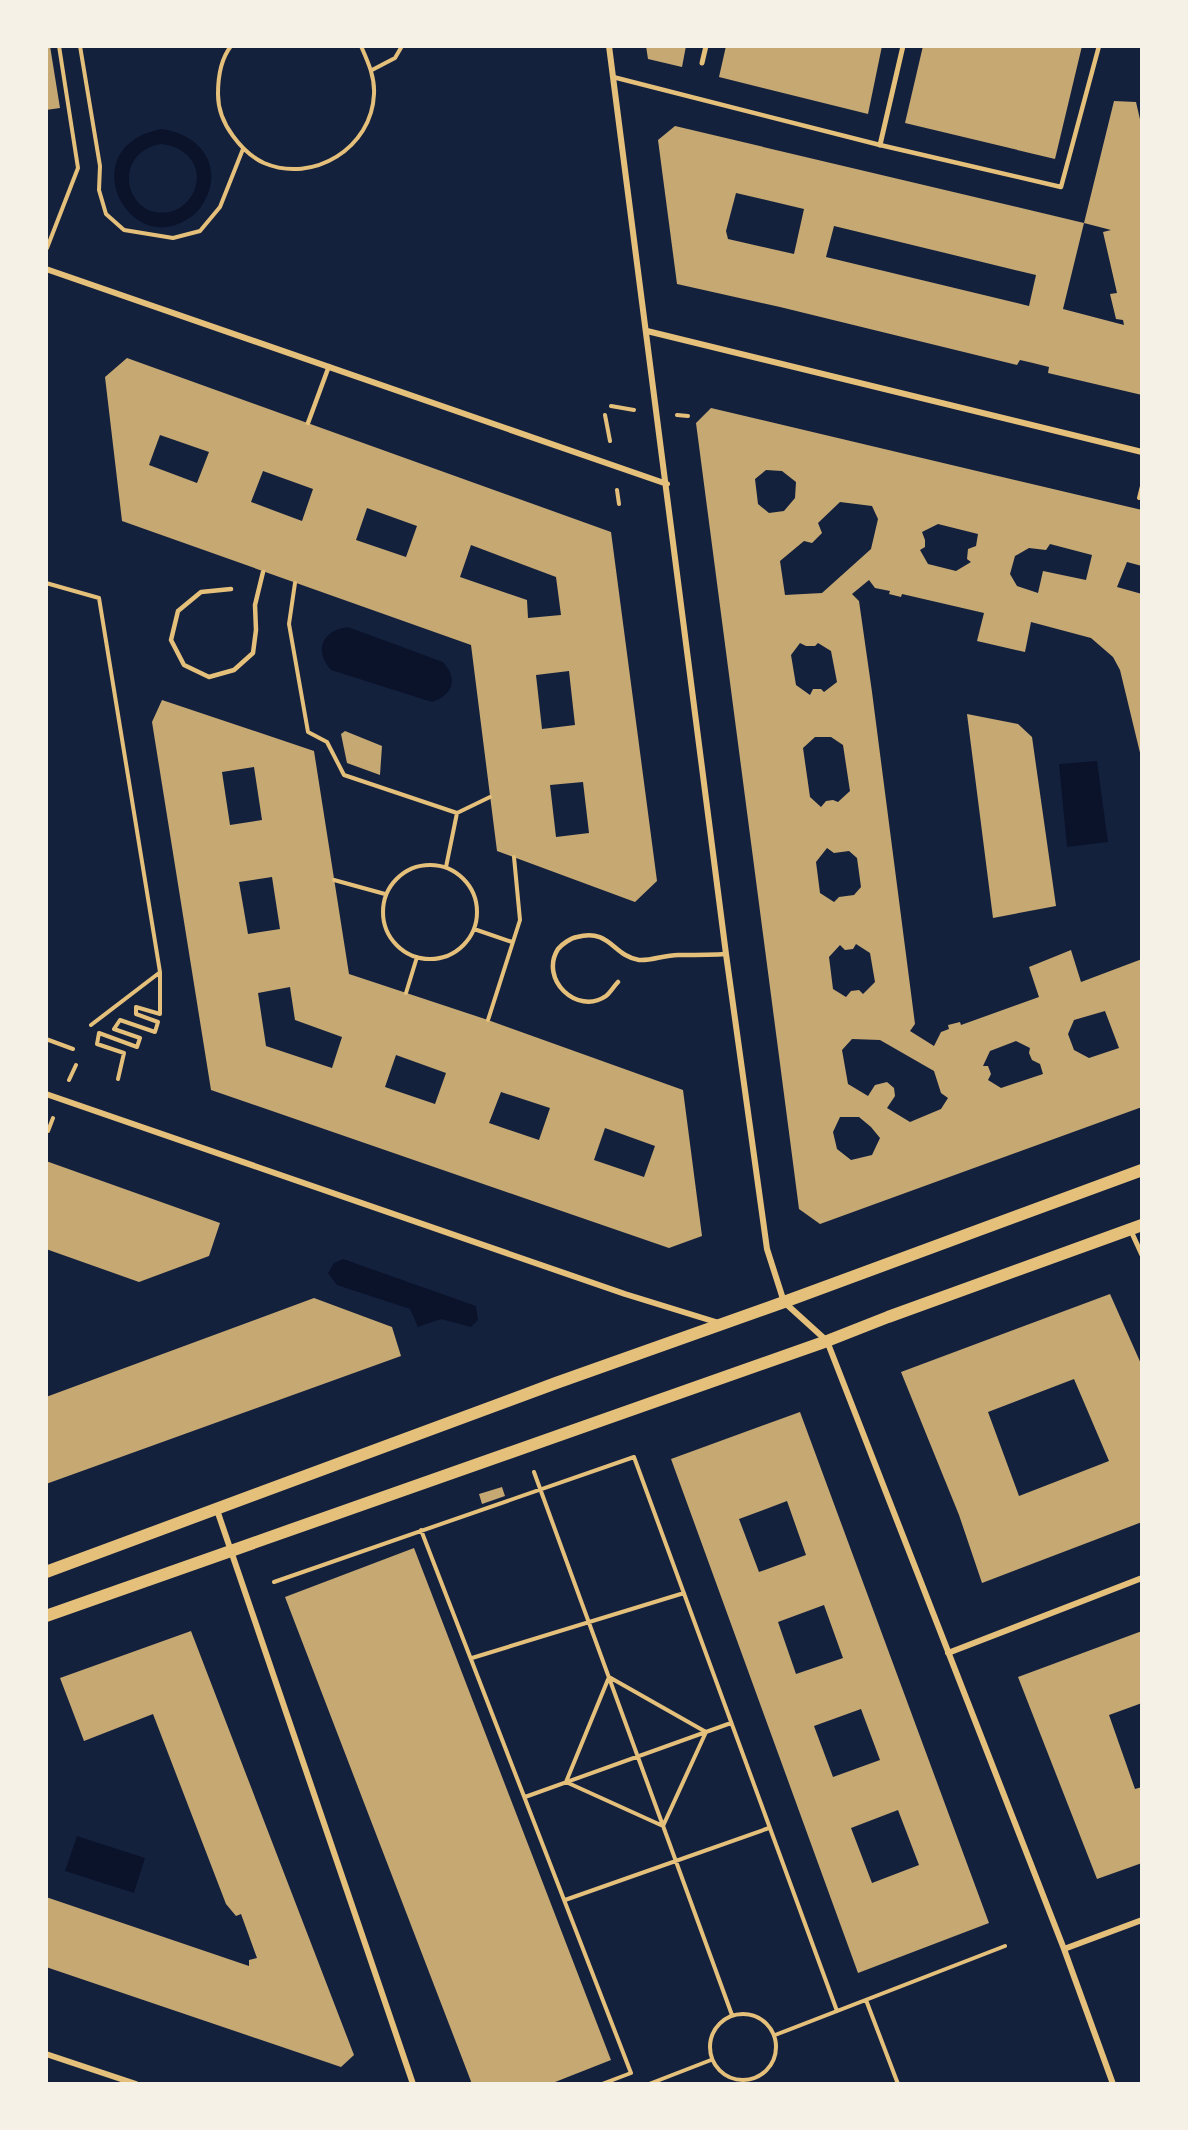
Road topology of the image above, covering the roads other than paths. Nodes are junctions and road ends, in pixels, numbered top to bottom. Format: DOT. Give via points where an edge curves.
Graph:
graph roads {
  1 [pos="609,46"];
  2 [pos="706,46"];
  3 [pos="903,46"];
  4 [pos="1099,46"];
  5 [pos="702,63"];
  6 [pos="613,77"];
  7 [pos="880,146"];
  8 [pos="46,269"];
  9 [pos="647,332"];
  10 [pos="329,366"];
  11 [pos="308,423"];
  12 [pos="1142,452"];
  13 [pos="667,484"];
  14 [pos="263,572"];
  15 [pos="231,589"];
  16 [pos="726,954"];
  17 [pos="618,982"];
  18 [pos="46,1094"];
  19 [pos="1142,1170"];
  20 [pos="1136,1227"];
  21 [pos="1142,1255"];
  22 [pos="784,1302"];
  23 [pos="719,1324"];
  24 [pos="827,1341"];
  25 [pos="217,1510"];
  26 [pos="230,1553"];
  27 [pos="46,1572"];
  28 [pos="1142,1578"];
  29 [pos="46,1616"];
  30 [pos="948,1653"];
  31 [pos="1142,1920"];
  32 [pos="1064,1949"];
  33 [pos="46,2054"];
  34 [pos="136,2084"];
  35 [pos="413,2084"];
  36 [pos="1113,2084"];
  1 -- 6 [label="street"];
  2 -- 5 [label="street"];
  3 -- 7 [label="street"];
  4 -- 7 [label="lane" via="1061,187"];
  6 -- 7 [label="lane"];
  6 -- 9 [label="street"];
  8 -- 10 [label="street"];
  9 -- 12 [label="street"];
  9 -- 13 [label="street"];
  10 -- 11 [label="lane"];
  10 -- 13 [label="street"];
  13 -- 16 [label="street"];
  14 -- 15 [label="lane" via="255,605 253,653 234,670 209,677 184,665 171,640 178,611 201,592"];
  16 -- 17 [label="lane" via="639,960 621,952 605,938 588,934 572,938 558,949 553,967 557,985 570,998 588,1002 606,996"];
  16 -- 22 [label="street" via="767,1249"];
  18 -- 23 [label="street"];
  19 -- 22 [label="main road"];
  20 -- 21 [label="street"];
  20 -- 24 [label="main road"];
  22 -- 23 [label="main road"];
  22 -- 24 [label="street"];
  23 -- 25 [label="main road"];
  24 -- 26 [label="main road"];
  24 -- 30 [label="street"];
  25 -- 26 [label="street"];
  25 -- 27 [label="main road"];
  26 -- 29 [label="main road"];
  26 -- 35 [label="street"];
  28 -- 30 [label="street"];
  30 -- 32 [label="street"];
  31 -- 32 [label="street"];
  32 -- 36 [label="street"];
  33 -- 34 [label="street"];
}
